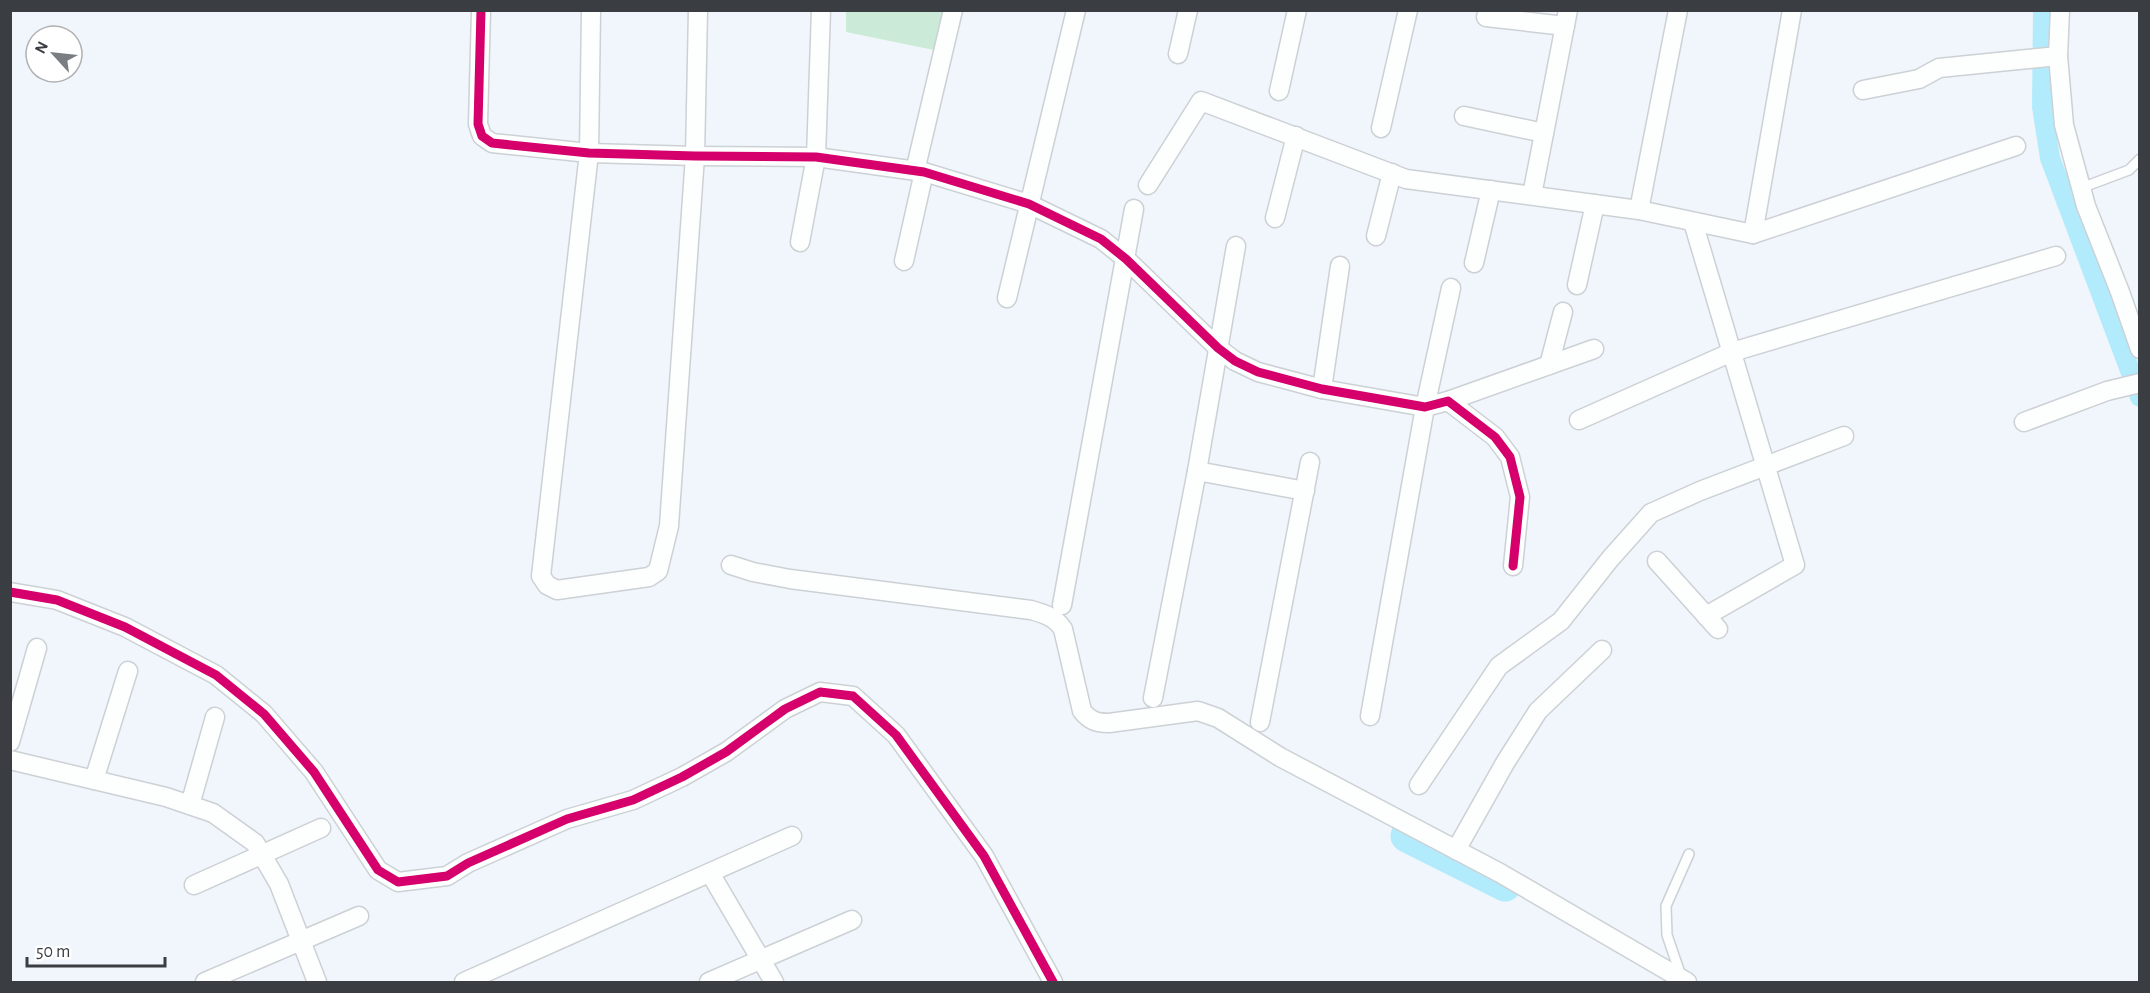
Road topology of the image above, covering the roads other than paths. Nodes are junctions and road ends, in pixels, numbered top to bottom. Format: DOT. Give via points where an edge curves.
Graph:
graph roads {
  1 [pos="482,10"];
  2 [pos="591,10"];
  3 [pos="698,10"];
  4 [pos="821,10"];
  5 [pos="953,10"];
  6 [pos="1076,10"];
  7 [pos="1188,10"];
  8 [pos="1297,10"];
  9 [pos="1408,10"];
  10 [pos="1678,10"];
  11 [pos="1792,10"];
  12 [pos="2060,10"];
  13 [pos="1486,16"];
  14 [pos="1567,18"];
  15 [pos="1178,54"];
  16 [pos="2053,58"];
  17 [pos="1863,90"];
  18 [pos="1279,91"];
  19 [pos="1464,116"];
  20 [pos="1381,128"];
  21 [pos="1544,133"];
  22 [pos="1296,136"];
  23 [pos="2016,146"];
  24 [pos="589,153"];
  25 [pos="695,156"];
  26 [pos="816,156"];
  27 [pos="2139,159"];
  28 [pos="919,172"];
  29 [pos="1392,173"];
  30 [pos="1148,184"];
  31 [pos="2081,188"];
  32 [pos="1491,190"];
  33 [pos="1532,195"];
  34 [pos="1029,204"];
  35 [pos="1594,204"];
  36 [pos="1134,209"];
  37 [pos="1639,210"];
  38 [pos="1275,218"];
  39 [pos="1694,222"];
  40 [pos="1753,234"];
  41 [pos="1376,236"];
  42 [pos="800,242"];
  43 [pos="1236,246"];
  44 [pos="2056,256"];
  45 [pos="1126,259"];
  46 [pos="904,261"];
  47 [pos="1474,263"];
  48 [pos="1340,266"];
  49 [pos="1577,285"];
  50 [pos="1451,288"];
  51 [pos="1007,298"];
  52 [pos="1563,312"];
  53 [pos="1218,348"];
  54 [pos="1594,349"];
  55 [pos="2139,350"];
  56 [pos="1732,352"];
  57 [pos="1549,365"];
  58 [pos="2139,383"];
  59 [pos="1322,388"];
  60 [pos="1448,401"];
  61 [pos="1425,407"];
  62 [pos="1579,420"];
  63 [pos="2024,422"];
  64 [pos="1844,436"];
  65 [pos="1310,462"];
  66 [pos="1766,466"];
  67 [pos="1197,471"];
  68 [pos="1305,491"];
  69 [pos="1657,561"];
  70 [pos="731,565"];
  71 [pos="1513,566"];
  72 [pos="10,592"];
  73 [pos="1062,605"];
  74 [pos="37,648"];
  75 [pos="1602,650"];
  76 [pos="128,671"];
  77 [pos="1153,698"];
  78 [pos="1370,716"];
  79 [pos="215,717"];
  80 [pos="1260,723"];
  81 [pos="10,742"];
  82 [pos="10,760"];
  83 [pos="93,780"];
  84 [pos="1419,785"];
  85 [pos="190,805"];
  86 [pos="321,828"];
  87 [pos="792,836"];
  88 [pos="1456,850"];
  89 [pos="1689,854"];
  90 [pos="262,855"];
  91 [pos="710,873"];
  92 [pos="195,885"];
  93 [pos="359,916"];
  94 [pos="852,920"];
  95 [pos="301,941"];
  96 [pos="761,960"];
  97 [pos="1684,980"];
  98 [pos="205,982"];
  99 [pos="317,982"];
  100 [pos="464,982"];
  101 [pos="709,982"];
  102 [pos="774,982"];
  103 [pos="1053,982"];
  1 -- 24 [label="street" via="478,124 482,136 505,146"];
  2 -- 24 [label="street"];
  3 -- 25 [label="street"];
  4 -- 26 [label="street"];
  5 -- 28 [label="street"];
  6 -- 34 [label="street"];
  7 -- 15 [label="street"];
  8 -- 18 [label="street"];
  9 -- 20 [label="street"];
  10 -- 37 [label="street"];
  11 -- 40 [label="street"];
  12 -- 16 [label="street"];
  13 -- 14 [label="street"];
  14 -- 21 [label="street"];
  16 -- 17 [label="street" via="1939,68 1919,79"];
  16 -- 31 [label="street" via="2064,125"];
  19 -- 21 [label="street"];
  21 -- 33 [label="street"];
  22 -- 29 [label="street"];
  22 -- 30 [label="street" via="1200,101"];
  22 -- 38 [label="street"];
  23 -- 40 [label="street"];
  24 -- 25 [label="street"];
  24 -- 25 [label="street" via="541,576 556,590 640,580 658,571 669,526"];
  25 -- 26 [label="street"];
  26 -- 28 [label="street"];
  26 -- 42 [label="street"];
  27 -- 31 [label="lane" via="2129,170"];
  28 -- 34 [label="street"];
  28 -- 46 [label="street"];
  29 -- 32 [label="street" via="1406,179"];
  29 -- 41 [label="street"];
  31 -- 55 [label="street"];
  32 -- 33 [label="street"];
  32 -- 47 [label="street"];
  33 -- 35 [label="street"];
  34 -- 45 [label="street" via="1101,239"];
  34 -- 51 [label="street"];
  35 -- 37 [label="street"];
  35 -- 49 [label="street"];
  36 -- 45 [label="street"];
  37 -- 39 [label="street"];
  39 -- 40 [label="street"];
  39 -- 56 [label="street"];
  43 -- 53 [label="street"];
  44 -- 56 [label="street"];
  45 -- 53 [label="street"];
  45 -- 73 [label="street"];
  48 -- 59 [label="street"];
  50 -- 61 [label="street"];
  52 -- 57 [label="street"];
  53 -- 59 [label="street" via="1258,372"];
  53 -- 67 [label="street"];
  54 -- 57 [label="street"];
  56 -- 62 [label="street"];
  56 -- 66 [label="street"];
  57 -- 60 [label="street"];
  58 -- 63 [label="street"];
  59 -- 61 [label="street"];
  60 -- 61 [label="street"];
  60 -- 71 [label="street" via="1496,436 1510,457 1520,498"];
  61 -- 78 [label="street"];
  64 -- 66 [label="street"];
  65 -- 68 [label="street"];
  66 -- 69 [label="street" via="1795,565 1712,623"];
  66 -- 84 [label="street" via="1651,513 1561,621 1499,666"];
  67 -- 68 [label="street"];
  67 -- 77 [label="street"];
  68 -- 80 [label="street"];
  70 -- 88 [label="street" via="790,579 1046,614 1063,629 1082,711 1088,718 1109,723 1186,712 1207,714"];
  72 -- 103 [label="street" via="57,600 125,627 216,675 264,714 314,772 378,870 398,882 447,876 468,862 567,819 633,800 726,752 785,709 820,692 853,696 896,735 984,856"];
  74 -- 81 [label="street"];
  75 -- 88 [label="street" via="1538,711"];
  76 -- 83 [label="street"];
  79 -- 85 [label="street"];
  82 -- 83 [label="street"];
  83 -- 85 [label="street"];
  85 -- 90 [label="street" via="213,813 255,843"];
  86 -- 90 [label="street"];
  87 -- 91 [label="street"];
  88 -- 97 [label="street"];
  89 -- 97 [label="lane" via="1666,906 1667,935"];
  90 -- 92 [label="street"];
  90 -- 95 [label="street" via="279,884"];
  91 -- 96 [label="street"];
  91 -- 100 [label="street"];
  93 -- 95 [label="street"];
  94 -- 96 [label="street"];
  95 -- 98 [label="street"];
  95 -- 99 [label="street"];
  96 -- 101 [label="street"];
  96 -- 102 [label="street"];
}
